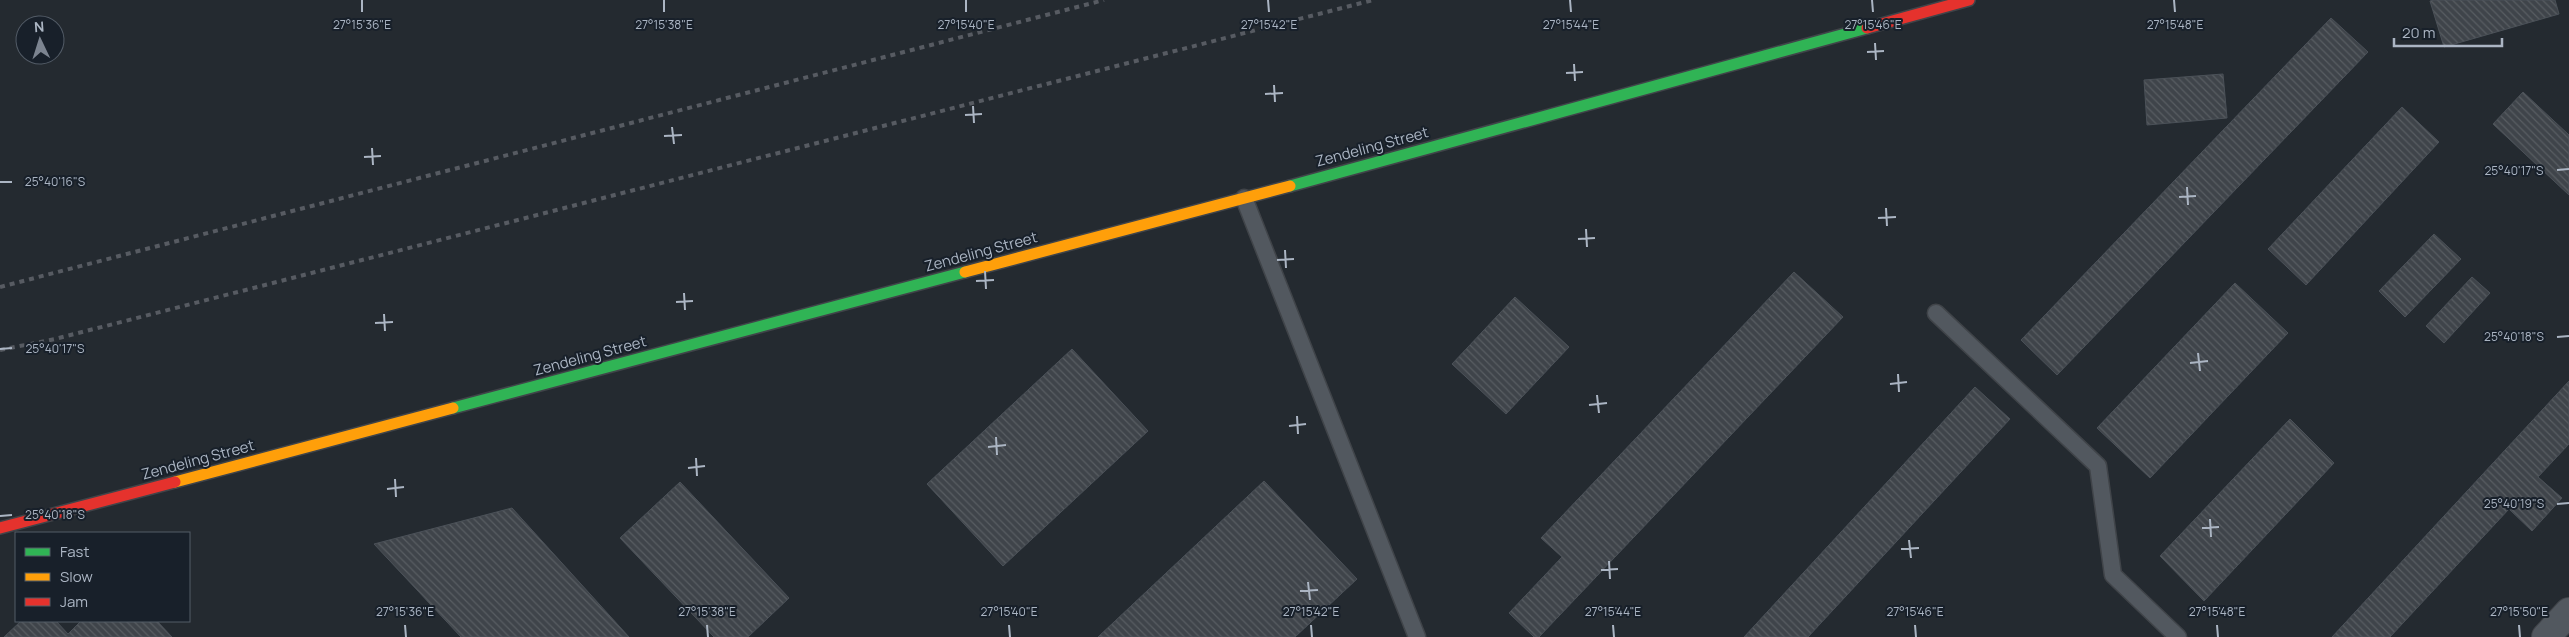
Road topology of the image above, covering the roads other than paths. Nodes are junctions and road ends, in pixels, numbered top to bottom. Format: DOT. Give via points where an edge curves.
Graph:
graph roads {
  1 [pos="1969,0"];
  2 [pos="1244,198"];
  3 [pos="1936,313"];
  4 [pos="0,528"];
  5 [pos="2569,612"];
  6 [pos="1418,637"];
  7 [pos="2178,637"];
  8 [pos="2546,637"];
  1 -- 2 [label="street, Zendeling Street"];
  2 -- 4 [label="street, Zendeling Street"];
  2 -- 6 [label="lane"];
  3 -- 7 [label="lane" via="2098,466 2113,575"];
  5 -- 8 [label="street"];
}
